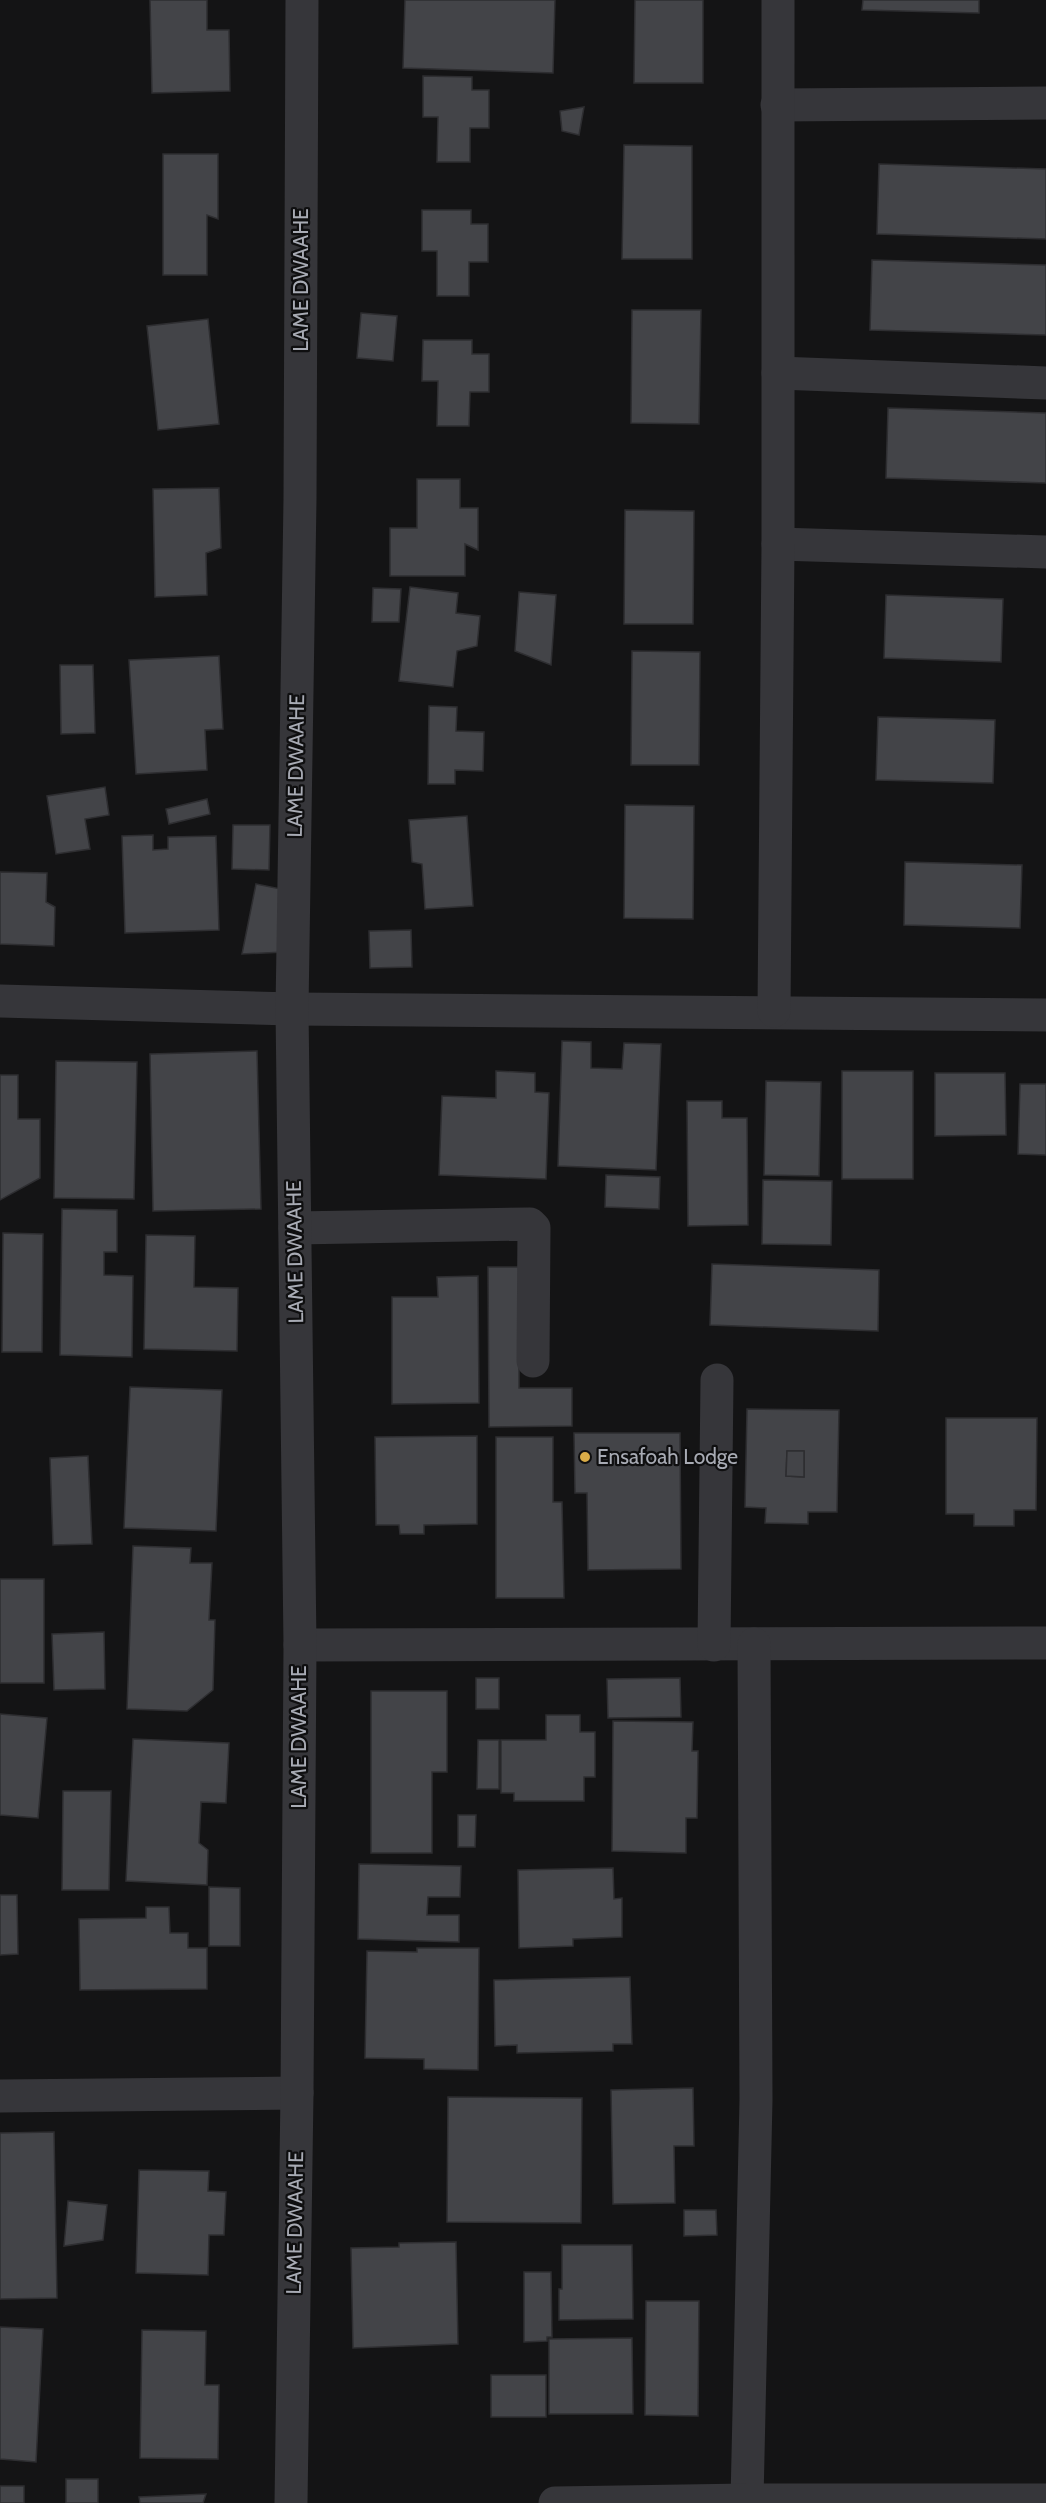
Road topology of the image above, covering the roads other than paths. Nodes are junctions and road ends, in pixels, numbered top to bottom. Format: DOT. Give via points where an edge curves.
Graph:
graph roads {
  1 [pos="302,0"];
  2 [pos="778,0"];
  3 [pos="1046,103"];
  4 [pos="777,105"];
  5 [pos="778,374"];
  6 [pos="1046,383"];
  7 [pos="778,544"];
  8 [pos="1046,552"];
  9 [pos="0,1001"];
  10 [pos="292,1009"];
  11 [pos="774,1011"];
  12 [pos="1046,1015"];
  13 [pos="295,1228"];
  14 [pos="533,1361"];
  15 [pos="717,1380"];
  16 [pos="1046,1643"];
  17 [pos="754,1644"];
  18 [pos="300,1645"];
  19 [pos="714,1645"];
  20 [pos="297,2093"];
  21 [pos="0,2096"];
  22 [pos="747,2500"];
  23 [pos="1046,2500"];
  24 [pos="291,2503"];
  25 [pos="555,2503"];
  1 -- 10 [label="street, LAME DWAAHE"];
  2 -- 4 [label="street"];
  3 -- 4 [label="street"];
  4 -- 5 [label="street"];
  5 -- 6 [label="street"];
  5 -- 7 [label="street"];
  7 -- 8 [label="street"];
  7 -- 11 [label="street"];
  9 -- 10 [label="street"];
  10 -- 11 [label="street"];
  10 -- 13 [label="street, LAME DWAAHE"];
  11 -- 12 [label="street"];
  13 -- 14 [label="street" via="530,1224 534,1228"];
  13 -- 18 [label="street, LAME DWAAHE"];
  15 -- 19 [label="street"];
  16 -- 17 [label="street"];
  17 -- 19 [label="street"];
  17 -- 22 [label="street" via="756,2100"];
  18 -- 19 [label="street"];
  18 -- 20 [label="street, LAME DWAAHE"];
  20 -- 21 [label="street"];
  20 -- 24 [label="street, LAME DWAAHE"];
  22 -- 23 [label="street"];
  22 -- 25 [label="street"];
}
